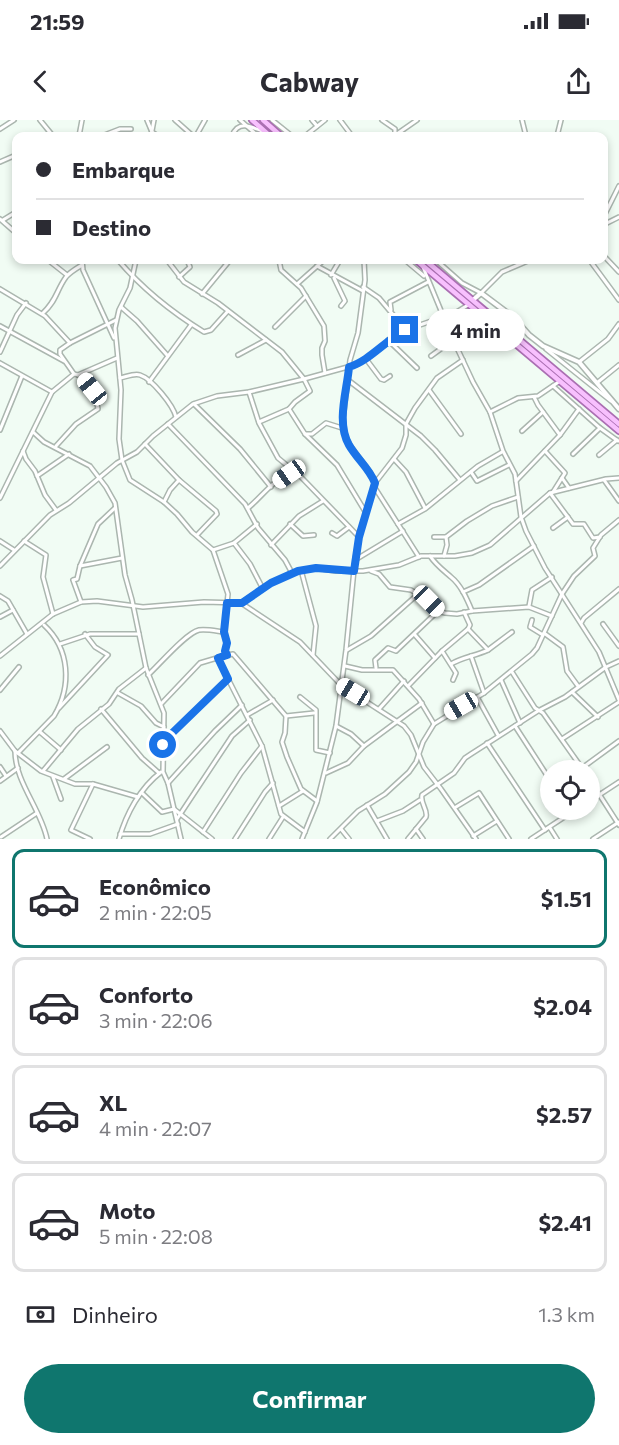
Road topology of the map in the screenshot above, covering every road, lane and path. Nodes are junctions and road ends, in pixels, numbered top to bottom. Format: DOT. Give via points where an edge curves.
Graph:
graph roads {
  1 [pos="40,120"];
  2 [pos="75,120"];
  3 [pos="147,120"];
  4 [pos="154,120"];
  5 [pos="175,120"];
  6 [pos="240,120"];
  7 [pos="252,120"];
  8 [pos="263,120"];
  9 [pos="272,120"];
  10 [pos="312,120"];
  11 [pos="325,120"];
  12 [pos="382,120"];
  13 [pos="417,120"];
  14 [pos="12,121"];
  15 [pos="82,122"];
  16 [pos="245,124"];
  17 [pos="317,126"];
  18 [pos="0,129"];
  19 [pos="131,129"];
  20 [pos="50,132"];
  21 [pos="112,132"];
  22 [pos="152,132"];
  23 [pos="189,132"];
  24 [pos="234,132"];
  25 [pos="254,132"];
  26 [pos="262,132"];
  27 [pos="265,132"];
  28 [pos="276,132"];
  29 [pos="287,132"];
  30 [pos="310,132"];
  31 [pos="395,132"];
  32 [pos="400,132"];
  33 [pos="619,186"];
  34 [pos="608,208"];
  35 [pos="608,260"];
  36 [pos="53,264"];
  37 [pos="122,264"];
  38 [pos="136,264"];
  39 [pos="170,264"];
  40 [pos="189,264"];
  41 [pos="227,264"];
  42 [pos="280,264"];
  43 [pos="319,264"];
  44 [pos="338,264"];
  45 [pos="364,264"];
  46 [pos="410,264"];
  47 [pos="430,264"];
  48 [pos="441,264"];
  49 [pos="520,264"];
  50 [pos="592,264"];
  51 [pos="82,265"];
  52 [pos="317,266"];
  53 [pos="422,266"];
  54 [pos="619,272"];
  55 [pos="67,275"];
  56 [pos="332,275"];
  57 [pos="134,276"];
  58 [pos="179,277"];
  59 [pos="426,277"];
  60 [pos="428,282"];
  61 [pos="297,284"];
  62 [pos="0,289"];
  63 [pos="363,289"];
  64 [pos="481,293"];
  65 [pos="202,294"];
  66 [pos="306,296"];
  67 [pos="619,300"];
  68 [pos="390,302"];
  69 [pos="471,302"];
  70 [pos="26,303"];
  71 [pos="384,304"];
  72 [pos="340,306"];
  73 [pos="121,307"];
  74 [pos="228,311"];
  75 [pos="392,313"];
  76 [pos="42,314"];
  77 [pos="444,318"];
  78 [pos="116,320"];
  79 [pos="107,324"];
  80 [pos="619,324"];
  81 [pos="0,326"];
  82 [pos="191,326"];
  83 [pos="274,327"];
  84 [pos="405,330"];
  85 [pos="10,332"];
  86 [pos="114,338"];
  87 [pos="266,340"];
  88 [pos="388,340"];
  89 [pos="453,340"];
  90 [pos="70,343"];
  91 [pos="544,347"];
  92 [pos="0,352"];
  93 [pos="537,353"];
  94 [pos="238,355"];
  95 [pos="167,356"];
  96 [pos="431,356"];
  97 [pos="117,358"];
  98 [pos="366,359"];
  99 [pos="463,360"];
  100 [pos="64,361"];
  101 [pos="579,362"];
  102 [pos="0,363"];
  103 [pos="619,365"];
  104 [pos="349,367"];
  105 [pos="342,368"];
  106 [pos="417,368"];
  107 [pos="325,373"];
  108 [pos="76,374"];
  109 [pos="348,374"];
  110 [pos="22,376"];
  111 [pos="390,376"];
  112 [pos="120,378"];
  113 [pos="304,379"];
  114 [pos="348,380"];
  115 [pos="561,381"];
  116 [pos="149,382"];
  117 [pos="598,382"];
  118 [pos="553,386"];
  119 [pos="429,390"];
  120 [pos="52,392"];
  121 [pos="249,392"];
  122 [pos="534,397"];
  123 [pos="612,403"];
  124 [pos="194,404"];
  125 [pos="289,409"];
  126 [pos="579,409"];
  127 [pos="619,409"];
  128 [pos="0,411"];
  129 [pos="174,412"];
  130 [pos="490,412"];
  131 [pos="543,412"];
  132 [pos="180,413"];
  133 [pos="5,414"];
  134 [pos="176,417"];
  135 [pos="259,422"];
  136 [pos="168,424"];
  137 [pos="406,424"];
  138 [pos="619,424"];
  139 [pos="342,428"];
  140 [pos="600,428"];
  141 [pos="0,430"];
  142 [pos="414,430"];
  143 [pos="522,431"];
  144 [pos="619,431"];
  145 [pos="33,432"];
  146 [pos="305,434"];
  147 [pos="312,434"];
  148 [pos="461,434"];
  149 [pos="406,435"];
  150 [pos="560,435"];
  151 [pos="311,439"];
  152 [pos="618,441"];
  153 [pos="145,444"];
  154 [pos="55,447"];
  155 [pos="23,451"];
  156 [pos="503,451"];
  157 [pos="545,451"];
  158 [pos="69,454"];
  159 [pos="573,454"];
  160 [pos="599,455"];
  161 [pos="26,459"];
  162 [pos="394,459"];
  163 [pos="19,460"];
  164 [pos="122,460"];
  165 [pos="510,465"];
  166 [pos="289,468"];
  167 [pos="471,472"];
  168 [pos="295,473"];
  169 [pos="289,474"];
  170 [pos="517,475"];
  171 [pos="37,476"];
  172 [pos="99,476"];
  173 [pos="562,478"];
  174 [pos="619,478"];
  175 [pos="179,480"];
  176 [pos="460,480"];
  177 [pos="604,480"];
  178 [pos="0,483"];
  179 [pos="374,485"];
  180 [pos="6,486"];
  181 [pos="271,487"];
  182 [pos="569,488"];
  183 [pos="551,493"];
  184 [pos="319,497"];
  185 [pos="518,497"];
  186 [pos="0,498"];
  187 [pos="322,501"];
  188 [pos="619,501"];
  189 [pos="164,502"];
  190 [pos="317,503"];
  191 [pos="116,508"];
  192 [pos="248,508"];
  193 [pos="425,508"];
  194 [pos="56,510"];
  195 [pos="366,514"];
  196 [pos="568,517"];
  197 [pos="521,518"];
  198 [pos="619,520"];
  199 [pos="516,521"];
  200 [pos="257,524"];
  201 [pos="290,524"];
  202 [pos="398,524"];
  203 [pos="524,525"];
  204 [pos="349,526"];
  205 [pos="554,528"];
  206 [pos="403,531"];
  207 [pos="332,533"];
  208 [pos="314,535"];
  209 [pos="197,536"];
  210 [pos="359,537"];
  211 [pos="434,537"];
  212 [pos="446,537"];
  213 [pos="600,537"];
  214 [pos="593,538"];
  215 [pos="0,541"];
  216 [pos="24,541"];
  217 [pos="596,542"];
  218 [pos="234,543"];
  219 [pos="271,545"];
  220 [pos="534,546"];
  221 [pos="14,550"];
  222 [pos="213,550"];
  223 [pos="430,556"];
  224 [pos="444,556"];
  225 [pos="418,557"];
  226 [pos="122,558"];
  227 [pos="355,560"];
  228 [pos="0,566"];
  229 [pos="80,566"];
  230 [pos="380,568"];
  231 [pos="301,570"];
  232 [pos="369,570"];
  233 [pos="354,571"];
  234 [pos="363,571"];
  235 [pos="291,573"];
  236 [pos="379,574"];
  237 [pos="552,577"];
  238 [pos="353,578"];
  239 [pos="263,589"];
  240 [pos="619,589"];
  241 [pos="463,592"];
  242 [pos="228,594"];
  243 [pos="418,594"];
  244 [pos="562,594"];
  245 [pos="0,596"];
  246 [pos="81,602"];
  247 [pos="227,603"];
  248 [pos="234,603"];
  249 [pos="242,603"];
  250 [pos="566,603"];
  251 [pos="559,604"];
  252 [pos="134,606"];
  253 [pos="529,607"];
  254 [pos="13,610"];
  255 [pos="472,610"];
  256 [pos="438,611"];
  257 [pos="464,612"];
  258 [pos="53,614"];
  259 [pos="552,616"];
  260 [pos="0,617"];
  261 [pos="578,618"];
  262 [pos="584,618"];
  263 [pos="45,620"];
  264 [pos="532,620"];
  265 [pos="582,623"];
  266 [pos="603,624"];
  267 [pos="44,625"];
  268 [pos="468,628"];
  269 [pos="35,629"];
  270 [pos="224,632"];
  271 [pos="512,632"];
  272 [pos="27,634"];
  273 [pos="85,634"];
  274 [pos="139,634"];
  275 [pos="544,634"];
  276 [pos="415,635"];
  277 [pos="60,644"];
  278 [pos="619,646"];
  279 [pos="346,650"];
  280 [pos="488,650"];
  281 [pos="442,651"];
  282 [pos="227,655"];
  283 [pos="313,655"];
  284 [pos="0,656"];
  285 [pos="471,657"];
  286 [pos="218,658"];
  287 [pos="435,658"];
  288 [pos="619,661"];
  289 [pos="451,664"];
  290 [pos="345,666"];
  291 [pos="19,667"];
  292 [pos="606,667"];
  293 [pos="376,668"];
  294 [pos="146,669"];
  295 [pos="512,672"];
  296 [pos="148,675"];
  297 [pos="228,679"];
  298 [pos="453,680"];
  299 [pos="501,680"];
  300 [pos="404,681"];
  301 [pos="342,686"];
  302 [pos="409,686"];
  303 [pos="578,686"];
  304 [pos="0,690"];
  305 [pos="572,692"];
  306 [pos="118,693"];
  307 [pos="484,693"];
  308 [pos="62,696"];
  309 [pos="300,697"];
  310 [pos="477,697"];
  311 [pos="68,699"];
  312 [pos="273,700"];
  313 [pos="619,701"];
  314 [pos="422,703"];
  315 [pos="161,704"];
  316 [pos="242,705"];
  317 [pos="58,709"];
  318 [pos="100,709"];
  319 [pos="379,709"];
  320 [pos="538,711"];
  321 [pos="315,713"];
  322 [pos="247,715"];
  323 [pos="286,716"];
  324 [pos="598,717"];
  325 [pos="250,720"];
  326 [pos="399,722"];
  327 [pos="520,723"];
  328 [pos="434,724"];
  329 [pos="336,726"];
  330 [pos="515,726"];
  331 [pos="164,727"];
  332 [pos="0,731"];
  333 [pos="40,732"];
  334 [pos="498,736"];
  335 [pos="562,739"];
  336 [pos="164,741"];
  337 [pos="619,741"];
  338 [pos="487,744"];
  339 [pos="262,746"];
  340 [pos="364,746"];
  341 [pos="107,747"];
  342 [pos="61,750"];
  343 [pos="16,752"];
  344 [pos="330,753"];
  345 [pos="419,756"];
  346 [pos="577,760"];
  347 [pos="595,760"];
  348 [pos="540,765"];
  349 [pos="0,767"];
  350 [pos="18,768"];
  351 [pos="43,771"];
  352 [pos="161,772"];
  353 [pos="326,773"];
  354 [pos="6,776"];
  355 [pos="53,777"];
  356 [pos="64,779"];
  357 [pos="0,781"];
  358 [pos="619,782"];
  359 [pos="168,783"];
  360 [pos="273,783"];
  361 [pos="93,784"];
  362 [pos="438,785"];
  363 [pos="303,791"];
  364 [pos="142,794"];
  365 [pos="600,794"];
  366 [pos="600,796"];
  367 [pos="138,797"];
  368 [pos="61,799"];
  369 [pos="317,801"];
  370 [pos="420,801"];
  371 [pos="367,805"];
  372 [pos="279,806"];
  373 [pos="455,808"];
  374 [pos="174,809"];
  375 [pos="37,813"];
  376 [pos="181,814"];
  377 [pos="283,817"];
  378 [pos="497,820"];
  379 [pos="560,820"];
  380 [pos="177,821"];
  381 [pos="377,821"];
  382 [pos="619,824"];
  383 [pos="550,827"];
  384 [pos="341,829"];
  385 [pos="416,829"];
  386 [pos="545,830"];
  387 [pos="305,831"];
  388 [pos="203,832"];
  389 [pos="1,837"];
  390 [pos="119,837"];
  391 [pos="474,837"];
  392 [pos="47,839"];
  393 [pos="90,839"];
  394 [pos="181,839"];
  395 [pos="212,839"];
  396 [pos="235,839"];
  397 [pos="269,839"];
  398 [pos="302,839"];
  399 [pos="330,839"];
  400 [pos="349,839"];
  401 [pos="387,839"];
  402 [pos="408,839"];
  403 [pos="423,839"];
  404 [pos="509,839"];
  405 [pos="531,839"];
  406 [pos="557,839"];
  407 [pos="593,839"];
  1 -- 20 [label="street"];
  2 -- 15 [label="street"];
  3 -- 22 [label="street"];
  4 -- 22 [label="street"];
  5 -- 23 [label="street"];
  6 -- 16 [label="street"];
  7 -- 27 [label="main road"];
  8 -- 28 [label="main road"];
  9 -- 29 [label="street"];
  10 -- 17 [label="street"];
  11 -- 17 [label="street"];
  12 -- 31 [label="street"];
  13 -- 32 [label="street"];
  14 -- 18 [label="street"];
  16 -- 24 [label="street"];
  16 -- 25 [label="street"];
  16 -- 26 [label="street"];
  17 -- 30 [label="street"];
  19 -- 21 [label="street"];
  33 -- 34 [label="street"];
  35 -- 54 [label="street"];
  36 -- 55 [label="street"];
  37 -- 57 [label="street"];
  38 -- 57 [label="street"];
  39 -- 58 [label="street"];
  40 -- 58 [label="street"];
  41 -- 65 [label="street"];
  42 -- 61 [label="street" via="281,270"];
  43 -- 52 [label="street"];
  44 -- 56 [label="street"];
  45 -- 63 [label="street"];
  46 -- 59 [label="street"];
  47 -- 69 [label="main road"];
  48 -- 64 [label="street"];
  49 -- 64 [label="street" via="498,275"];
  50 -- 67 [label="street"];
  51 -- 55 [label="street"];
  51 -- 79 [label="street"];
  52 -- 56 [label="street"];
  52 -- 61 [label="street"];
  53 -- 59 [label="street"];
  53 -- 69 [label="main road"];
  55 -- 76 [label="street" via="56,300"];
  56 -- 63 [label="street"];
  56 -- 72 [label="street" via="345,301"];
  57 -- 73 [label="street"];
  57 -- 82 [label="street"];
  58 -- 65 [label="street"];
  59 -- 60 [label="street"];
  60 -- 68 [label="street"];
  60 -- 77 [label="street"];
  61 -- 66 [label="street"];
  62 -- 70 [label="street"];
  63 -- 71 [label="street"];
  63 -- 104 [label="street"];
  64 -- 69 [label="street"];
  64 -- 91 [label="street" via="513,316"];
  65 -- 74 [label="street"];
  66 -- 83 [label="street"];
  66 -- 107 [label="street" via="324,326 321,355"];
  68 -- 71 [label="street"];
  68 -- 75 [label="street"];
  69 -- 77 [label="street"];
  69 -- 93 [label="main road"];
  69 -- 115 [label="main road"];
  70 -- 76 [label="street"];
  70 -- 85 [label="street"];
  71 -- 75 [label="street"];
  73 -- 78 [label="street"];
  73 -- 95 [label="street"];
  74 -- 82 [label="street" via="208,332"];
  74 -- 87 [label="street"];
  75 -- 84 [label="street"];
  76 -- 90 [label="street"];
  77 -- 84 [label="street"];
  77 -- 89 [label="street"];
  78 -- 79 [label="street"];
  78 -- 86 [label="street"];
  79 -- 86 [label="street"];
  79 -- 90 [label="street"];
  80 -- 101 [label="street" via="608,339"];
  81 -- 85 [label="street"];
  82 -- 95 [label="street"];
  84 -- 88 [label="street"];
  85 -- 92 [label="street"];
  85 -- 100 [label="street"];
  86 -- 97 [label="street"];
  87 -- 94 [label="street"];
  87 -- 113 [label="street" via="282,352"];
  88 -- 98 [label="street"];
  88 -- 106 [label="street"];
  89 -- 96 [label="street"];
  89 -- 99 [label="street"];
  90 -- 100 [label="street" via="59,352"];
  91 -- 93 [label="street"];
  91 -- 101 [label="street"];
  91 -- 123 [label="street"];
  93 -- 138 [label="main road"];
  95 -- 116 [label="street"];
  97 -- 108 [label="street"];
  97 -- 112 [label="street"];
  98 -- 104 [label="street"];
  98 -- 111 [label="street" via="381,379"];
  99 -- 119 [label="street" via="439,376"];
  99 -- 130 [label="street"];
  100 -- 108 [label="street"];
  101 -- 117 [label="street"];
  102 -- 110 [label="street"];
  103 -- 117 [label="street"];
  104 -- 105 [label="street"];
  104 -- 109 [label="street"];
  105 -- 107 [label="street"];
  105 -- 109 [label="street"];
  107 -- 113 [label="street"];
  108 -- 120 [label="street"];
  108 -- 154 [label="street" via="92,389 98,409 76,424"];
  109 -- 114 [label="street"];
  110 -- 120 [label="street"];
  110 -- 133 [label="street"];
  112 -- 116 [label="street" via="136,375"];
  112 -- 164 [label="street"];
  113 -- 121 [label="street"];
  113 -- 125 [label="street" via="310,391"];
  114 -- 137 [label="street"];
  114 -- 139 [label="street"];
  115 -- 118 [label="street"];
  115 -- 144 [label="main road"];
  116 -- 129 [label="street"];
  117 -- 123 [label="street"];
  118 -- 122 [label="street"];
  118 -- 126 [label="street"];
  119 -- 137 [label="street"];
  119 -- 148 [label="street"];
  120 -- 145 [label="street"];
  121 -- 124 [label="street"];
  121 -- 135 [label="street"];
  122 -- 130 [label="street" via="518,399"];
  122 -- 131 [label="street"];
  123 -- 127 [label="street"];
  124 -- 132 [label="street"];
  124 -- 181 [label="street" via="240,449"];
  125 -- 135 [label="street"];
  125 -- 146 [label="street"];
  126 -- 140 [label="street"];
  126 -- 150 [label="street"];
  128 -- 133 [label="street"];
  129 -- 132 [label="street"];
  129 -- 134 [label="street"];
  130 -- 156 [label="street"];
  131 -- 143 [label="street"];
  131 -- 150 [label="street"];
  132 -- 134 [label="street"];
  133 -- 141 [label="street"];
  134 -- 136 [label="street"];
  135 -- 166 [label="street" via="275,453"];
  136 -- 153 [label="street"];
  136 -- 192 [label="street"];
  137 -- 142 [label="street"];
  137 -- 149 [label="street"];
  139 -- 147 [label="street" via="326,423"];
  139 -- 179 [label="street"];
  140 -- 152 [label="street"];
  140 -- 159 [label="street"];
  142 -- 149 [label="street"];
  142 -- 176 [label="street"];
  145 -- 154 [label="street"];
  145 -- 155 [label="street"];
  146 -- 147 [label="street"];
  146 -- 151 [label="street"];
  147 -- 151 [label="street"];
  149 -- 162 [label="street"];
  150 -- 157 [label="street"];
  151 -- 195 [label="street" via="337,465"];
  152 -- 160 [label="street"];
  153 -- 164 [label="street"];
  153 -- 175 [label="street"];
  154 -- 158 [label="street"];
  155 -- 161 [label="street"];
  155 -- 163 [label="street"];
  156 -- 165 [label="street"];
  156 -- 167 [label="street"];
  157 -- 170 [label="street"];
  157 -- 173 [label="street" via="565,473"];
  158 -- 171 [label="street"];
  158 -- 172 [label="street"];
  161 -- 163 [label="street"];
  161 -- 171 [label="street"];
  162 -- 179 [label="street"];
  162 -- 193 [label="street" via="406,472"];
  163 -- 180 [label="street"];
  164 -- 172 [label="street"];
  164 -- 189 [label="street" via="130,480"];
  165 -- 167 [label="street" via="477,481"];
  165 -- 170 [label="street"];
  166 -- 168 [label="street"];
  166 -- 169 [label="street"];
  167 -- 176 [label="street"];
  168 -- 169 [label="street"];
  168 -- 184 [label="street"];
  169 -- 181 [label="street"];
  170 -- 185 [label="street"];
  171 -- 194 [label="street"];
  172 -- 191 [label="street"];
  172 -- 194 [label="street"];
  173 -- 182 [label="street"];
  173 -- 183 [label="street"];
  174 -- 177 [label="street"];
  175 -- 189 [label="street"];
  175 -- 209 [label="street" via="217,514"];
  176 -- 193 [label="street"];
  177 -- 182 [label="street"];
  177 -- 188 [label="street"];
  178 -- 180 [label="street"];
  179 -- 195 [label="street"];
  179 -- 202 [label="street"];
  180 -- 186 [label="street"];
  181 -- 192 [label="street"];
  182 -- 183 [label="street"];
  183 -- 196 [label="street"];
  183 -- 197 [label="street"];
  184 -- 187 [label="street"];
  184 -- 190 [label="street"];
  185 -- 197 [label="street"];
  185 -- 212 [label="street" via="492,506"];
  187 -- 190 [label="street"];
  187 -- 204 [label="street"];
  189 -- 209 [label="street"];
  190 -- 201 [label="street"];
  191 -- 226 [label="street"];
  191 -- 229 [label="street" via="98,524"];
  192 -- 200 [label="street"];
  193 -- 202 [label="street"];
  194 -- 216 [label="street"];
  195 -- 210 [label="street"];
  196 -- 205 [label="street"];
  196 -- 214 [label="street" via="575,525 584,524"];
  197 -- 199 [label="street"];
  197 -- 203 [label="street"];
  198 -- 213 [label="street"];
  199 -- 203 [label="street"];
  199 -- 224 [label="street" via="485,548"];
  200 -- 218 [label="street"];
  200 -- 219 [label="street"];
  201 -- 208 [label="street" via="303,536"];
  201 -- 219 [label="street"];
  202 -- 206 [label="street"];
  203 -- 220 [label="street"];
  204 -- 207 [label="street" via="337,536"];
  204 -- 210 [label="street"];
  206 -- 225 [label="street"];
  206 -- 227 [label="street"];
  209 -- 222 [label="street"];
  210 -- 227 [label="street"];
  211 -- 212 [label="street"];
  212 -- 224 [label="street"];
  213 -- 214 [label="street"];
  213 -- 217 [label="street"];
  214 -- 217 [label="street"];
  215 -- 221 [label="street"];
  216 -- 221 [label="street"];
  216 -- 258 [label="street" via="46,555 43,571"];
  217 -- 244 [label="street" via="595,556"];
  218 -- 222 [label="street"];
  218 -- 239 [label="street"];
  219 -- 235 [label="street"];
  220 -- 237 [label="street"];
  220 -- 241 [label="street"];
  221 -- 228 [label="street"];
  222 -- 242 [label="street"];
  223 -- 224 [label="street"];
  223 -- 225 [label="street"];
  223 -- 241 [label="street"];
  225 -- 230 [label="street"];
  226 -- 229 [label="street"];
  226 -- 252 [label="street"];
  227 -- 233 [label="street"];
  229 -- 246 [label="street" via="72,583"];
  230 -- 232 [label="street"];
  230 -- 236 [label="street"];
  231 -- 233 [label="street"];
  231 -- 235 [label="street"];
  231 -- 283 [label="street" via="316,626"];
  232 -- 234 [label="street"];
  232 -- 236 [label="street"];
  233 -- 234 [label="street"];
  233 -- 238 [label="street"];
  234 -- 238 [label="street"];
  235 -- 239 [label="street"];
  236 -- 243 [label="street" via="390,587 407,588"];
  237 -- 244 [label="street"];
  237 -- 253 [label="street" via="532,590"];
  238 -- 279 [label="street"];
  239 -- 249 [label="street"];
  240 -- 262 [label="street"];
  241 -- 255 [label="street"];
  242 -- 247 [label="street"];
  242 -- 248 [label="street"];
  243 -- 256 [label="street"];
  243 -- 279 [label="street" via="371,636"];
  244 -- 250 [label="street"];
  244 -- 251 [label="street"];
  245 -- 254 [label="street"];
  246 -- 252 [label="street"];
  246 -- 258 [label="street"];
  247 -- 248 [label="street"];
  247 -- 252 [label="street"];
  247 -- 270 [label="street"];
  248 -- 249 [label="street"];
  249 -- 283 [label="street"];
  250 -- 251 [label="street"];
  250 -- 261 [label="street"];
  251 -- 259 [label="street"];
  252 -- 274 [label="street"];
  253 -- 255 [label="street"];
  253 -- 259 [label="street"];
  254 -- 260 [label="street"];
  254 -- 272 [label="street"];
  255 -- 257 [label="street"];
  256 -- 257 [label="street"];
  256 -- 276 [label="street"];
  257 -- 268 [label="street"];
  258 -- 263 [label="street"];
  259 -- 275 [label="street"];
  261 -- 262 [label="street"];
  261 -- 265 [label="street"];
  262 -- 265 [label="street"];
  263 -- 267 [label="street"];
  263 -- 269 [label="street"];
  264 -- 275 [label="street" via="530,627"];
  265 -- 292 [label="street"];
  266 -- 278 [label="street"];
  267 -- 269 [label="street"];
  267 -- 277 [label="street"];
  268 -- 280 [label="street"];
  268 -- 281 [label="street"];
  269 -- 272 [label="street"];
  270 -- 282 [label="street"];
  270 -- 296 [label="street" via="194,632"];
  271 -- 280 [label="street"];
  272 -- 284 [label="street"];
  273 -- 274 [label="street"];
  273 -- 277 [label="street"];
  273 -- 311 [label="street" via="108,655"];
  274 -- 294 [label="street"];
  275 -- 295 [label="street" via="532,654"];
  275 -- 303 [label="street" via="563,647 567,671"];
  276 -- 287 [label="street"];
  276 -- 293 [label="street" via="396,651 388,648 380,653 375,660"];
  277 -- 308 [label="street" via="66,668"];
  279 -- 290 [label="street"];
  280 -- 285 [label="street"];
  281 -- 287 [label="street"];
  281 -- 289 [label="street"];
  282 -- 286 [label="street"];
  282 -- 312 [label="street" via="233,654"];
  283 -- 301 [label="street"];
  285 -- 289 [label="street"];
  285 -- 307 [label="street"];
  286 -- 297 [label="street"];
  286 -- 315 [label="street" via="200,663"];
  287 -- 302 [label="street"];
  288 -- 292 [label="street"];
  289 -- 298 [label="street" via="456,673"];
  290 -- 293 [label="street"];
  290 -- 301 [label="street"];
  291 -- 304 [label="street"];
  292 -- 303 [label="street"];
  292 -- 313 [label="street"];
  293 -- 300 [label="street" via="393,670"];
  294 -- 296 [label="street"];
  294 -- 306 [label="street"];
  295 -- 299 [label="street"];
  295 -- 320 [label="street"];
  296 -- 315 [label="street"];
  297 -- 316 [label="street"];
  297 -- 336 [label="street"];
  299 -- 307 [label="street"];
  299 -- 327 [label="street"];
  300 -- 302 [label="street"];
  300 -- 319 [label="street"];
  301 -- 319 [label="street"];
  301 -- 329 [label="street"];
  302 -- 314 [label="street"];
  303 -- 305 [label="street"];
  305 -- 320 [label="street"];
  305 -- 324 [label="street"];
  306 -- 318 [label="street"];
  306 -- 331 [label="street" via="141,706"];
  307 -- 310 [label="street"];
  308 -- 311 [label="street"];
  308 -- 317 [label="street"];
  309 -- 321 [label="street"];
  310 -- 328 [label="street"];
  310 -- 334 [label="street"];
  311 -- 317 [label="street"];
  312 -- 322 [label="street"];
  312 -- 323 [label="street"];
  313 -- 324 [label="street"];
  314 -- 326 [label="street"];
  314 -- 328 [label="street"];
  315 -- 331 [label="street"];
  316 -- 322 [label="street"];
  316 -- 359 [label="street"];
  317 -- 333 [label="street"];
  318 -- 342 [label="street" via="70,736"];
  318 -- 352 [label="street" via="142,758"];
  319 -- 326 [label="street"];
  320 -- 327 [label="street"];
  320 -- 335 [label="street"];
  321 -- 323 [label="street"];
  321 -- 344 [label="street" via="315,748"];
  322 -- 325 [label="street"];
  323 -- 363 [label="street" via="282,742"];
  324 -- 335 [label="street"];
  325 -- 339 [label="street"];
  325 -- 376 [label="street" via="226,744"];
  326 -- 340 [label="street"];
  326 -- 345 [label="street" via="411,735"];
  327 -- 330 [label="street"];
  328 -- 345 [label="street"];
  329 -- 340 [label="street"];
  329 -- 344 [label="street"];
  330 -- 334 [label="street"];
  330 -- 348 [label="street"];
  331 -- 336 [label="street"];
  332 -- 343 [label="street"];
  333 -- 342 [label="street"];
  333 -- 343 [label="street"];
  334 -- 338 [label="street"];
  335 -- 346 [label="street"];
  336 -- 352 [label="street"];
  337 -- 347 [label="street"];
  338 -- 362 [label="street" via="465,758"];
  338 -- 386 [label="street"];
  339 -- 360 [label="street"];
  339 -- 388 [label="street"];
  340 -- 353 [label="street" via="348,763"];
  341 -- 356 [label="street"];
  342 -- 351 [label="street"];
  343 -- 350 [label="street"];
  343 -- 351 [label="street"];
  344 -- 353 [label="street"];
  345 -- 362 [label="street"];
  345 -- 371 [label="street" via="409,772"];
  349 -- 354 [label="street"];
  350 -- 354 [label="street"];
  350 -- 375 [label="street"];
  351 -- 355 [label="street"];
  352 -- 359 [label="street"];
  352 -- 364 [label="street"];
  353 -- 369 [label="street"];
  354 -- 357 [label="street"];
  355 -- 356 [label="street"];
  355 -- 368 [label="street"];
  356 -- 361 [label="street" via="75,784"];
  358 -- 365 [label="street"];
  359 -- 374 [label="street"];
  360 -- 372 [label="street"];
  360 -- 396 [label="street"];
  361 -- 367 [label="street"];
  361 -- 393 [label="street" via="71,830"];
  362 -- 370 [label="street"];
  362 -- 373 [label="street"];
  363 -- 369 [label="street"];
  363 -- 372 [label="street"];
  364 -- 367 [label="street"];
  364 -- 374 [label="street" via="162,812"];
  366 -- 382 [label="street"];
  367 -- 390 [label="street"];
  369 -- 387 [label="street"];
  370 -- 381 [label="street"];
  370 -- 385 [label="street" via="427,813"];
  371 -- 381 [label="street"];
  371 -- 384 [label="street"];
  372 -- 377 [label="street"];
  373 -- 378 [label="street" via="478,793"];
  373 -- 391 [label="street"];
  374 -- 376 [label="street"];
  374 -- 380 [label="street"];
  375 -- 389 [label="street"];
  375 -- 392 [label="street"];
  376 -- 380 [label="street"];
  376 -- 388 [label="street"];
  377 -- 387 [label="street"];
  377 -- 397 [label="street"];
  378 -- 391 [label="street"];
  378 -- 404 [label="street"];
  379 -- 383 [label="street"];
  380 -- 390 [label="street" via="150,834"];
  380 -- 394 [label="street"];
  381 -- 401 [label="street"];
  382 -- 407 [label="street"];
  383 -- 386 [label="street"];
  383 -- 406 [label="street"];
  384 -- 399 [label="street"];
  384 -- 400 [label="street"];
  385 -- 402 [label="street"];
  385 -- 403 [label="street"];
  386 -- 405 [label="street"];
  387 -- 398 [label="street"];
  388 -- 395 [label="street"];
}
